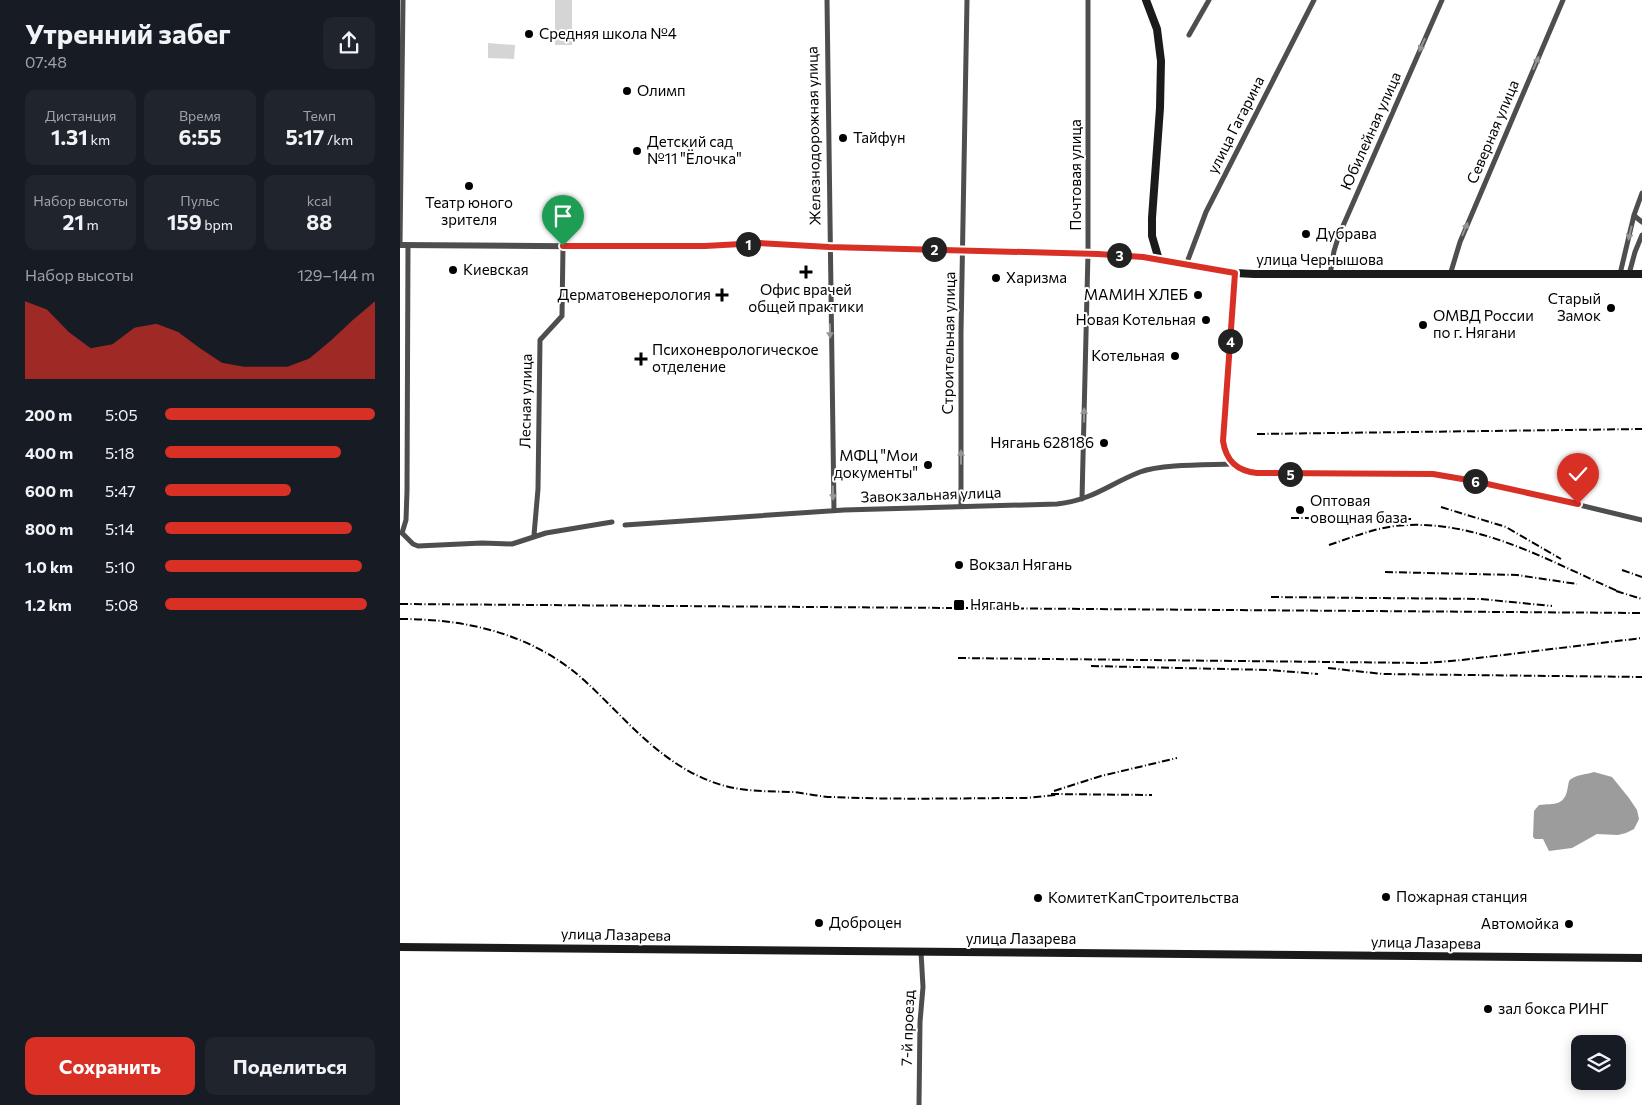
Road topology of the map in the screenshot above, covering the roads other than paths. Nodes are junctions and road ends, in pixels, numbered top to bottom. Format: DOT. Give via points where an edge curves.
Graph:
graph roads {
  1 [pos="403,0"];
  2 [pos="827,0"];
  3 [pos="968,0"];
  4 [pos="1088,0"];
  5 [pos="1146,0"];
  6 [pos="1209,0"];
  7 [pos="1314,0"];
  8 [pos="1442,0"];
  9 [pos="1563,0"];
  10 [pos="1189,35"];
  11 [pos="1642,193"];
  12 [pos="1634,215"];
  13 [pos="1642,222"];
  14 [pos="1642,235"];
  15 [pos="400,245"];
  16 [pos="408,245"];
  17 [pos="563,246"];
  18 [pos="829,247"];
  19 [pos="963,249"];
  20 [pos="1088,253"];
  21 [pos="1158,260"];
  22 [pos="1186,265"];
  23 [pos="1235,273"];
  24 [pos="1620,274"];
  25 [pos="1629,274"];
  26 [pos="1642,274"];
  27 [pos="1330,275"];
  28 [pos="1450,275"];
  29 [pos="1232,464"];
  30 [pos="1082,499"];
  31 [pos="961,506"];
  32 [pos="834,511"];
  33 [pos="1642,520"];
  34 [pos="612,522"];
  35 [pos="625,525"];
  36 [pos="401,534"];
  37 [pos="534,535"];
  38 [pos="400,947"];
  39 [pos="922,952"];
  40 [pos="1642,958"];
  41 [pos="919,1105"];
  1 -- 15 [label="street"];
  2 -- 18 [label="street, Железнодорожная улица"];
  3 -- 19 [label="street, Строительная улица"];
  4 -- 20 [label="street, Почтовая улица"];
  5 -- 21 [label="main road" via="1157,29 1161,55 1152,218"];
  6 -- 10 [label="street"];
  7 -- 22 [label="street, улица Гагарина" via="1206,212"];
  8 -- 27 [label="street, Юбилейная улица, one-way" via="1336,242"];
  28 -- 9 [label="street, Северная улица, one-way" via="1460,242"];
  11 -- 12 [label="street"];
  12 -- 13 [label="street"];
  12 -- 24 [label="street, one-way"];
  14 -- 25 [label="street"];
  15 -- 16 [label="street, улица Чернышова"];
  16 -- 17 [label="street, улица Чернышова"];
  16 -- 36 [label="street" via="407,491 406,520"];
  17 -- 18 [label="street, улица Чернышова" via="759,243"];
  17 -- 37 [label="street, Лесная улица" via="562,316 540,340 538,489"];
  18 -- 19 [label="street, улица Чернышова"];
  18 -- 32 [label="street, Железнодорожная улица, one-way"];
  19 -- 20 [label="street, улица Чернышова"];
  31 -- 19 [label="street, Строительная улица, one-way"];
  20 -- 21 [label="street, улица Чернышова"];
  30 -- 20 [label="street, Почтовая улица, one-way"];
  21 -- 22 [label="main road, улица Чернышова"];
  22 -- 23 [label="main road, улица Чернышова"];
  23 -- 27 [label="main road, улица Чернышова"];
  23 -- 29 [label="street" via="1223,432 1224,450"];
  24 -- 25 [label="main road, улица Чернышова"];
  24 -- 28 [label="main road, улица Чернышова"];
  25 -- 26 [label="main road, улица Чернышова"];
  27 -- 28 [label="main road, улица Чернышова"];
  29 -- 30 [label="street, Завокзальная улица" via="1140,472"];
  29 -- 33 [label="street" via="1257,473 1433,474"];
  30 -- 31 [label="street, Завокзальная улица" via="1057,504"];
  31 -- 32 [label="street, Завокзальная улица"];
  32 -- 35 [label="street, Завокзальная улица"];
  34 -- 37 [label="street"];
  36 -- 37 [label="street" via="413,544 425,547 512,544"];
  38 -- 39 [label="main road, улица Лазарева"];
  39 -- 40 [label="main road, улица Лазарева"];
  39 -- 41 [label="street, 7-й проезд"];
}
